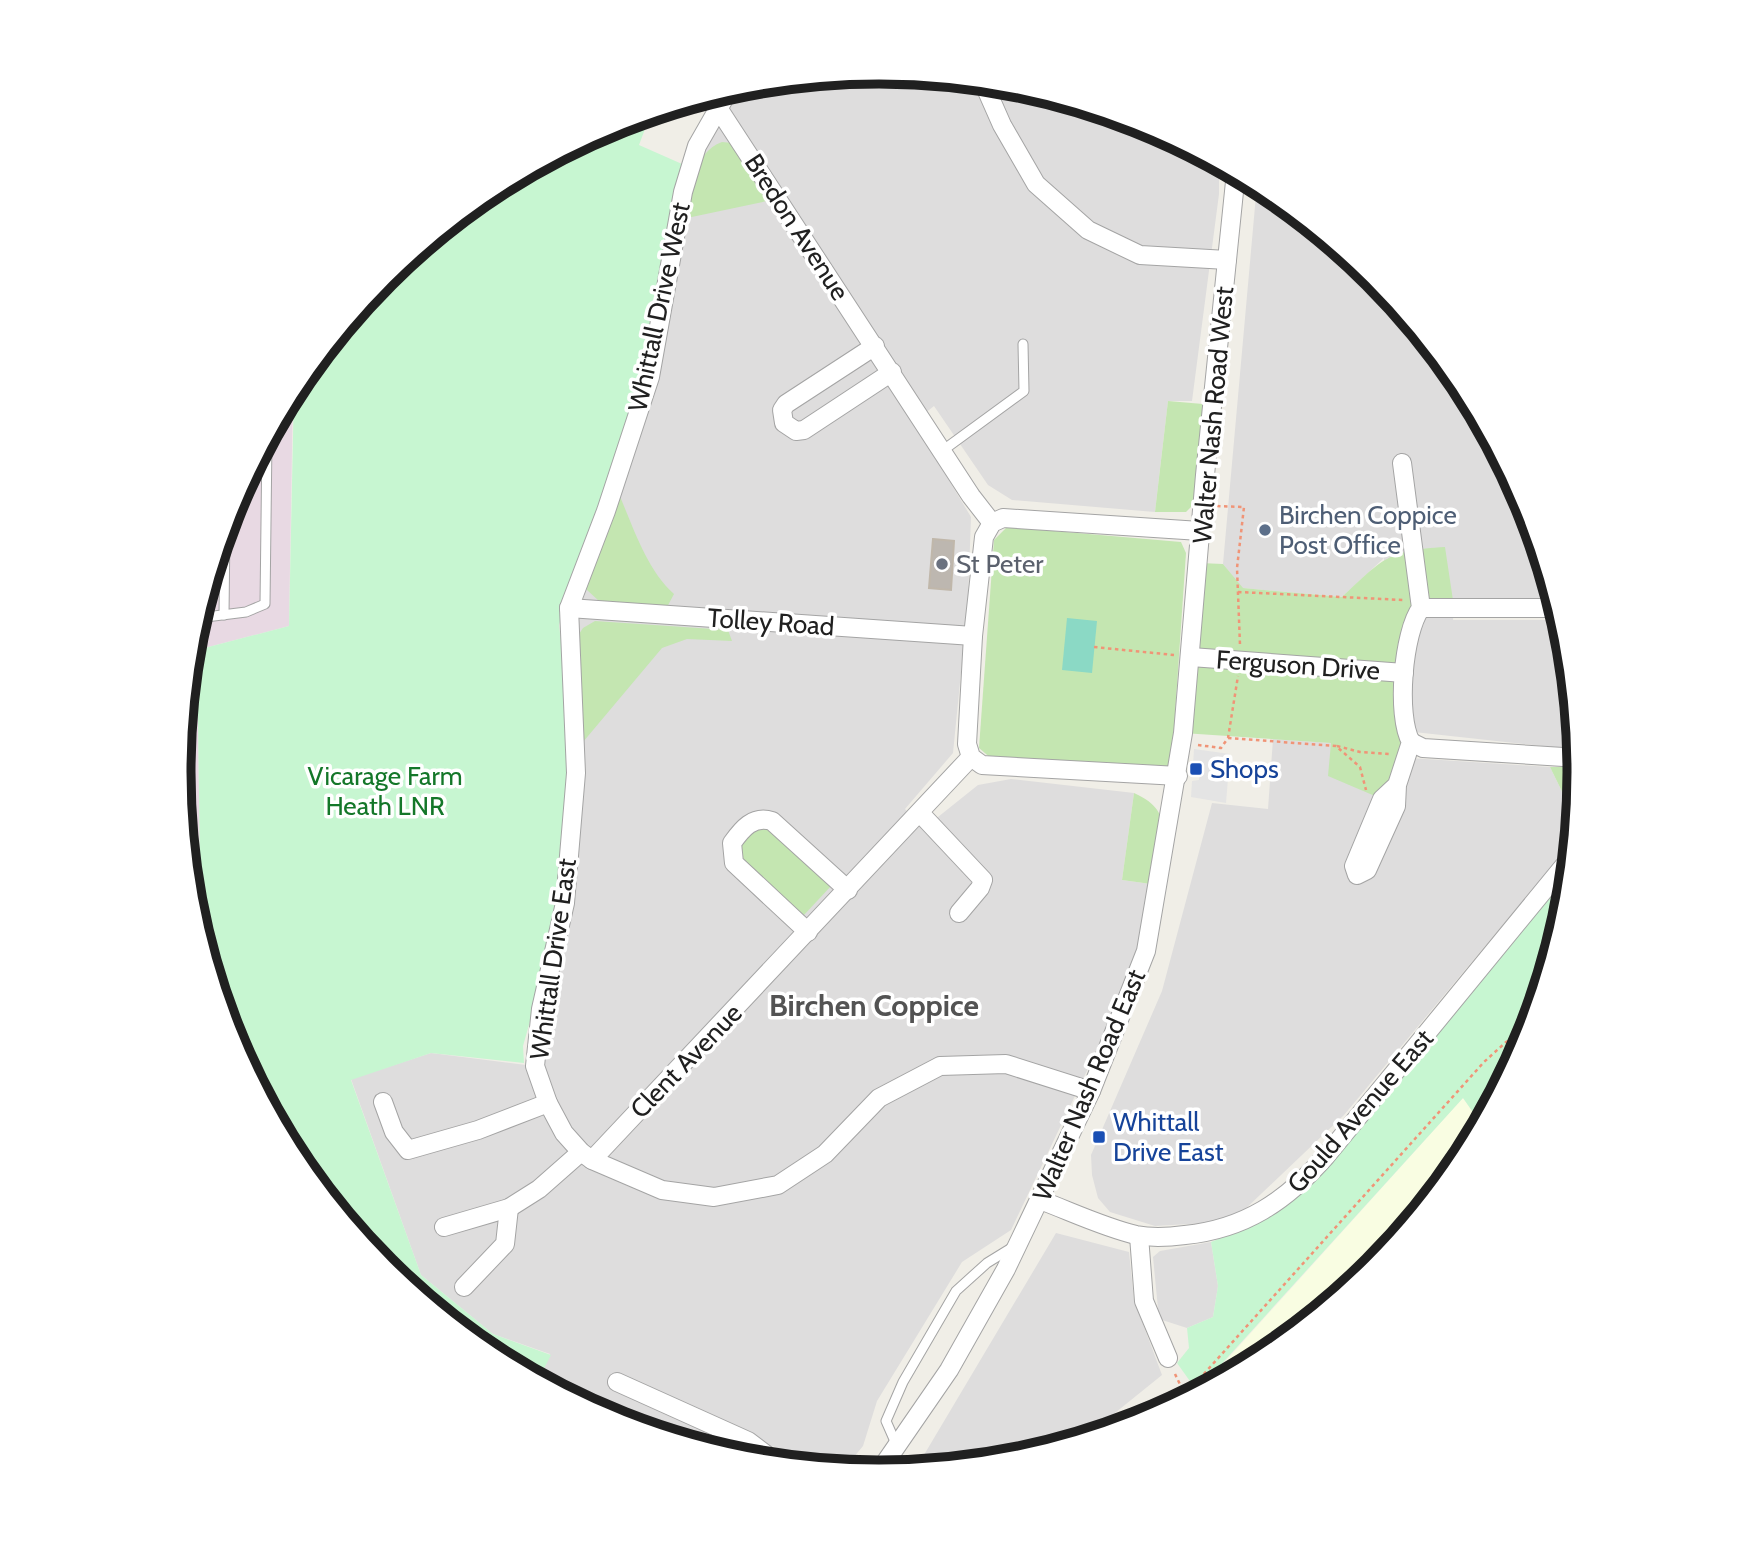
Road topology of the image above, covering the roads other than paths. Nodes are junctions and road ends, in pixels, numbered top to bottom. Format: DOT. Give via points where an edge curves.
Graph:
graph roads {
  1 [pos="989,93"];
  2 [pos="721,103"];
  3 [pos="718,108"];
  4 [pos="1235,183"];
  5 [pos="1227,260"];
  6 [pos="1023,344"];
  7 [pos="875,346"];
  8 [pos="892,372"];
  9 [pos="942,451"];
  10 [pos="267,461"];
  11 [pos="1402,463"];
  12 [pos="992,523"];
  13 [pos="1200,531"];
  14 [pos="225,562"];
  15 [pos="1420,605"];
  16 [pos="569,608"];
  17 [pos="1548,608"];
  18 [pos="224,615"];
  19 [pos="210,617"];
  20 [pos="973,636"];
  21 [pos="1191,657"];
  22 [pos="1404,673"];
  23 [pos="1411,742"];
  24 [pos="971,757"];
  25 [pos="1568,757"];
  26 [pos="1178,776"];
  27 [pos="1397,785"];
  28 [pos="920,813"];
  29 [pos="1562,870"];
  30 [pos="848,890"];
  31 [pos="959,912"];
  32 [pos="808,932"];
  33 [pos="1091,1091"];
  34 [pos="383,1102"];
  35 [pos="548,1103"];
  36 [pos="586,1156"];
  37 [pos="1040,1200"];
  38 [pos="509,1208"];
  39 [pos="444,1227"];
  40 [pos="1139,1236"];
  41 [pos="1018,1243"];
  42 [pos="464,1287"];
  43 [pos="1168,1358"];
  44 [pos="617,1382"];
  45 [pos="897,1446"];
  46 [pos="760,1450"];
  47 [pos="887,1461"];
  1 -- 5 [label="street" via="1036,184 1088,230 1140,255"];
  2 -- 3 [label="street, Whittall Drive West"];
  3 -- 7 [label="street, Bredon Avenue"];
  3 -- 16 [label="street, Whittall Drive West" via="697,146 683,192 650,377"];
  4 -- 5 [label="street, Walter Nash Road West"];
  5 -- 13 [label="street, Walter Nash Road West"];
  6 -- 9 [label="lane" via="1024,391"];
  7 -- 8 [label="street, Bredon Avenue"];
  7 -- 8 [label="street" via="786,404 784,423 789,429 804,430"];
  8 -- 9 [label="street, Bredon Avenue"];
  9 -- 12 [label="street, Bredon Avenue"];
  10 -- 18 [label="lane" via="265,604"];
  11 -- 15 [label="street"];
  12 -- 13 [label="street" via="1003,518"];
  12 -- 20 [label="street" via="984,537"];
  13 -- 21 [label="street, Walter Nash Road West"];
  14 -- 18 [label="lane"];
  15 -- 17 [label="street"];
  15 -- 22 [label="street" via="1412,620"];
  16 -- 20 [label="street, Tolley Road"];
  16 -- 35 [label="street, Whittall Drive East" via="576,773 565,903 541,1009 535,1066"];
  18 -- 19 [label="lane"];
  20 -- 24 [label="street" via="967,744"];
  21 -- 22 [label="street, Ferguson Drive"];
  21 -- 26 [label="street, Walter Nash Road East"];
  22 -- 23 [label="street" via="1405,731"];
  23 -- 25 [label="street" via="1423,748"];
  23 -- 27 [label="street"];
  24 -- 26 [label="street" via="982,765"];
  24 -- 28 [label="street, Clent Avenue"];
  26 -- 33 [label="street, Walter Nash Road East" via="1146,951"];
  27 -- 27 [label="street" via="1396,807 1367,870 1357,875 1354,866 1382,799"];
  28 -- 30 [label="street, Clent Avenue"];
  28 -- 31 [label="street" via="983,880"];
  29 -- 40 [label="street, Gould Avenue East" via="1305,1180 1265,1211 1228,1227 1175,1236"];
  30 -- 32 [label="street, Clent Avenue"];
  30 -- 32 [label="street" via="772,821 762,818 740,832 732,844 734,863"];
  32 -- 36 [label="street, Clent Avenue"];
  33 -- 36 [label="street, Whittall Drive East" via="1006,1064 940,1066 879,1098 825,1154 778,1185 714,1196 662,1190"];
  33 -- 37 [label="street, Walter Nash Road East"];
  34 -- 35 [label="street" via="394,1132 408,1150"];
  35 -- 36 [label="street, Whittall Drive East" via="564,1133"];
  36 -- 38 [label="street, Clent Avenue"];
  37 -- 40 [label="street, Gould Avenue East"];
  37 -- 41 [label="street, Walter Nash Road East"];
  38 -- 39 [label="street, Clent Avenue"];
  38 -- 42 [label="street" via="505,1244"];
  40 -- 43 [label="street" via="1144,1301"];
  41 -- 45 [label="street, Walter Nash Road East" via="949,1370"];
  41 -- 45 [label="lane" via="956,1291 903,1382 886,1421"];
  44 -- 46 [label="street"];
  45 -- 47 [label="street, Walter Nash Road East"];
}
